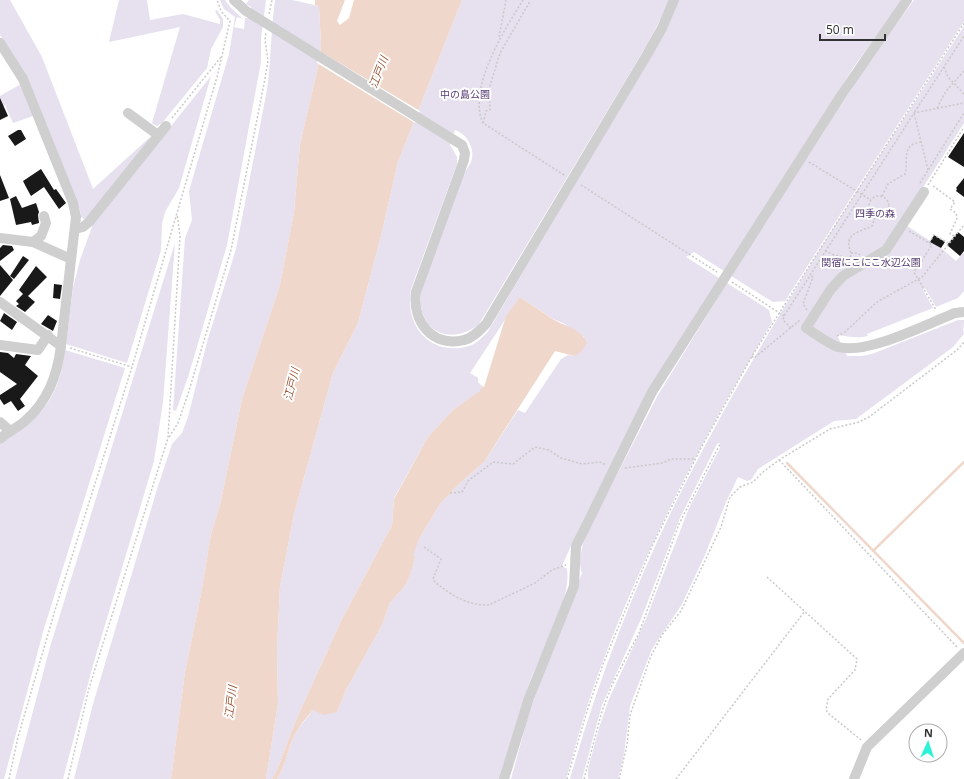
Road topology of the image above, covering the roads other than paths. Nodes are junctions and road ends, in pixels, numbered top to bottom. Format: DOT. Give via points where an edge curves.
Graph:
graph roads {
  1 [pos="234,0"];
  2 [pos="674,0"];
  3 [pos="907,0"];
  4 [pos="0,43"];
  5 [pos="128,112"];
  6 [pos="166,126"];
  7 [pos="158,136"];
  8 [pos="922,188"];
  9 [pos="44,216"];
  10 [pos="75,229"];
  11 [pos="0,238"];
  12 [pos="33,242"];
  13 [pos="71,259"];
  14 [pos="0,302"];
  15 [pos="964,312"];
  16 [pos="48,335"];
  17 [pos="0,344"];
  18 [pos="64,346"];
  19 [pos="0,422"];
  20 [pos="10,431"];
  21 [pos="0,439"];
  22 [pos="964,654"];
  23 [pos="504,779"];
  24 [pos="854,779"];
  1 -- 2 [label="street" via="462,146 464,160 416,292 415,304 420,322 427,331 445,340 456,341 465,340 486,324 651,46"];
  3 -- 23 [label="street" via="842,94 652,392 576,546 574,586 529,698"];
  4 -- 10 [label="street" via="23,79 73,203"];
  5 -- 7 [label="street"];
  6 -- 7 [label="street"];
  7 -- 10 [label="street" via="90,222"];
  8 -- 15 [label="street" via="886,250 842,276 806,328 837,346 859,348"];
  9 -- 12 [label="street" via="46,223 41,236"];
  10 -- 13 [label="street"];
  11 -- 12 [label="street"];
  12 -- 13 [label="street"];
  13 -- 18 [label="street"];
  14 -- 16 [label="street"];
  16 -- 17 [label="street" via="38,350"];
  16 -- 18 [label="street"];
  18 -- 20 [label="street" via="53,384 41,406"];
  19 -- 20 [label="street"];
  20 -- 21 [label="street"];
  22 -- 24 [label="street" via="867,747"];
}
